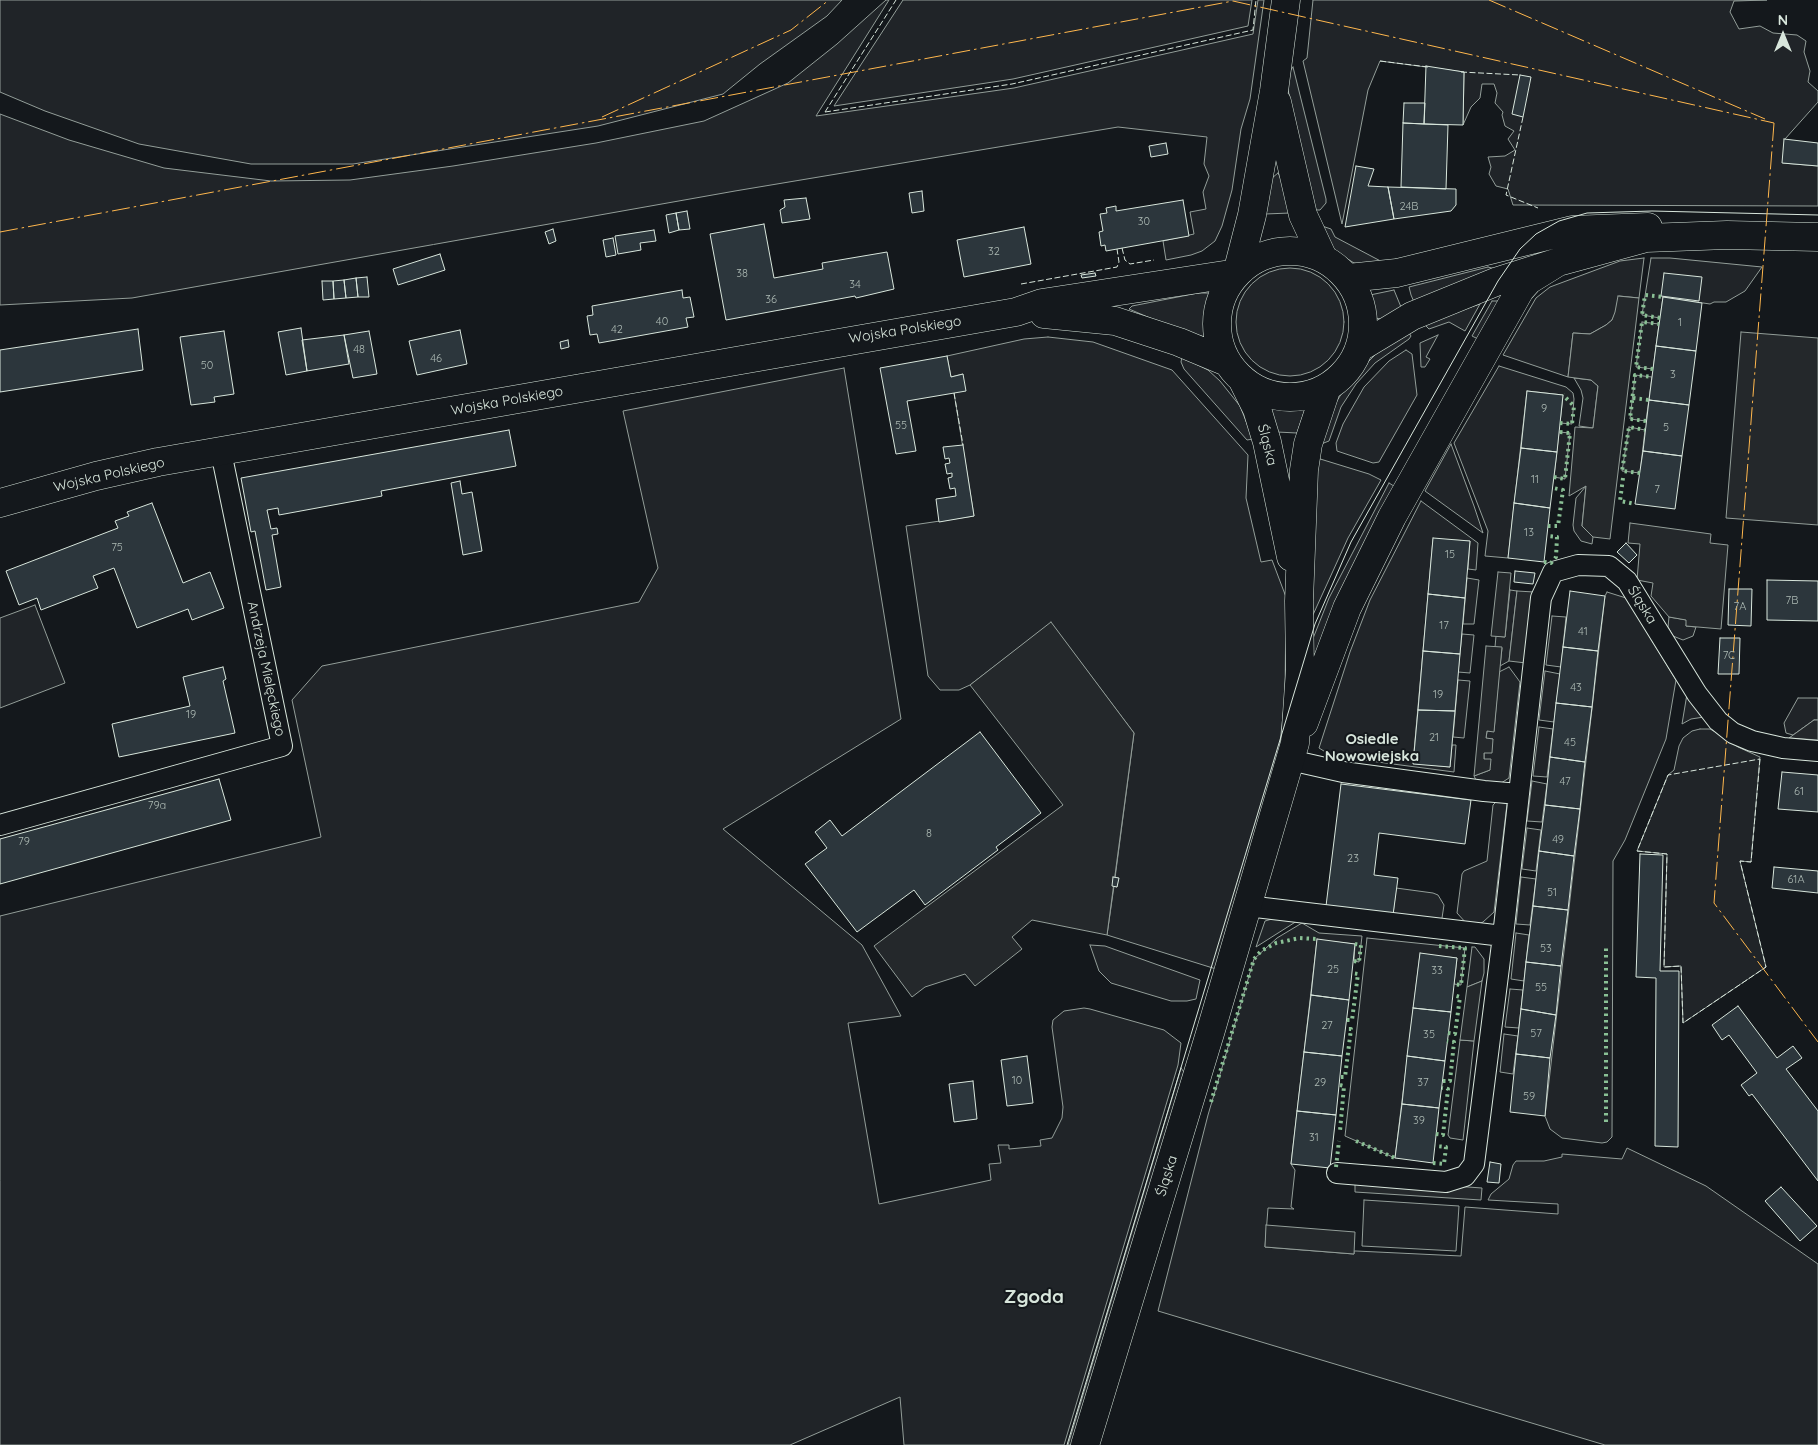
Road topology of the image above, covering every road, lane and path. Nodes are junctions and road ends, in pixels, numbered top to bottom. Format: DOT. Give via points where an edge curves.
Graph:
graph roads {
  1 [pos="1286,0"];
  2 [pos="1274,91"];
  3 [pos="1727,235"];
  4 [pos="1818,237"];
  5 [pos="1323,258"];
  6 [pos="1558,262"];
  7 [pos="1237,272"];
  8 [pos="1348,278"];
  9 [pos="1016,312"];
  10 [pos="1358,348"];
  11 [pos="1235,372"];
  12 [pos="1327,387"];
  13 [pos="221,452"];
  14 [pos="0,504"];
  15 [pos="1299,601"];
  16 [pos="1292,751"];
  17 [pos="1818,751"];
  18 [pos="1519,794"];
  19 [pos="0,825"];
  20 [pos="1247,906"];
  21 [pos="1503,936"];
  22 [pos="1337,1173"];
  23 [pos="1085,1445"];
  1 -- 2 [label="street"];
  2 -- 5 [label="street" via="1303,215"];
  2 -- 7 [label="street" via="1252,215"];
  3 -- 4 [label="street"];
  3 -- 6 [label="street" via="1646,238"];
  3 -- 8 [label="street" via="1653,227 1572,230 1397,273"];
  5 -- 7 [label="street" via="1301,251 1278,251 1256,259"];
  5 -- 8 [label="street"];
  6 -- 10 [label="street" via="1498,281 1412,316"];
  6 -- 16 [label="street" via="1529,280 1520,290 1392,517 1347,608"];
  7 -- 9 [label="street, Wojska Polskiego" via="1042,303"];
  7 -- 11 [label="street" via="1223,292 1216,316 1218,340"];
  8 -- 10 [label="street" via="1360,301 1363,316"];
  9 -- 11 [label="street, Wojska Polskiego" via="1115,321 1179,342"];
  9 -- 13 [label="street, Wojska Polskiego"];
  10 -- 12 [label="street" via="1352,364"];
  11 -- 12 [label="street" via="1258,390 1275,396 1311,394"];
  11 -- 15 [label="street, Śląska" via="1257,409 1267,442"];
  12 -- 15 [label="street, Śląska" via="1308,444 1304,470"];
  13 -- 14 [label="street, Wojska Polskiego" via="96,476"];
  13 -- 19 [label="street, Andrzeja Mielęckiego" via="282,746"];
  15 -- 16 [label="street, Śląska" via="1300,670"];
  16 -- 18 [label="street" via="1343,772"];
  16 -- 20 [label="street, Śląska"];
  17 -- 18 [label="street, Śląska" via="1783,748 1733,733 1718,721 1697,694 1627,581 1609,566 1578,565 1553,572 1541,598"];
  18 -- 21 [label="street, Śląska"];
  20 -- 21 [label="street"];
  20 -- 23 [label="street, Śląska"];
  21 -- 22 [label="street, Śląska" via="1474,1164 1465,1176 1446,1182"];
}
